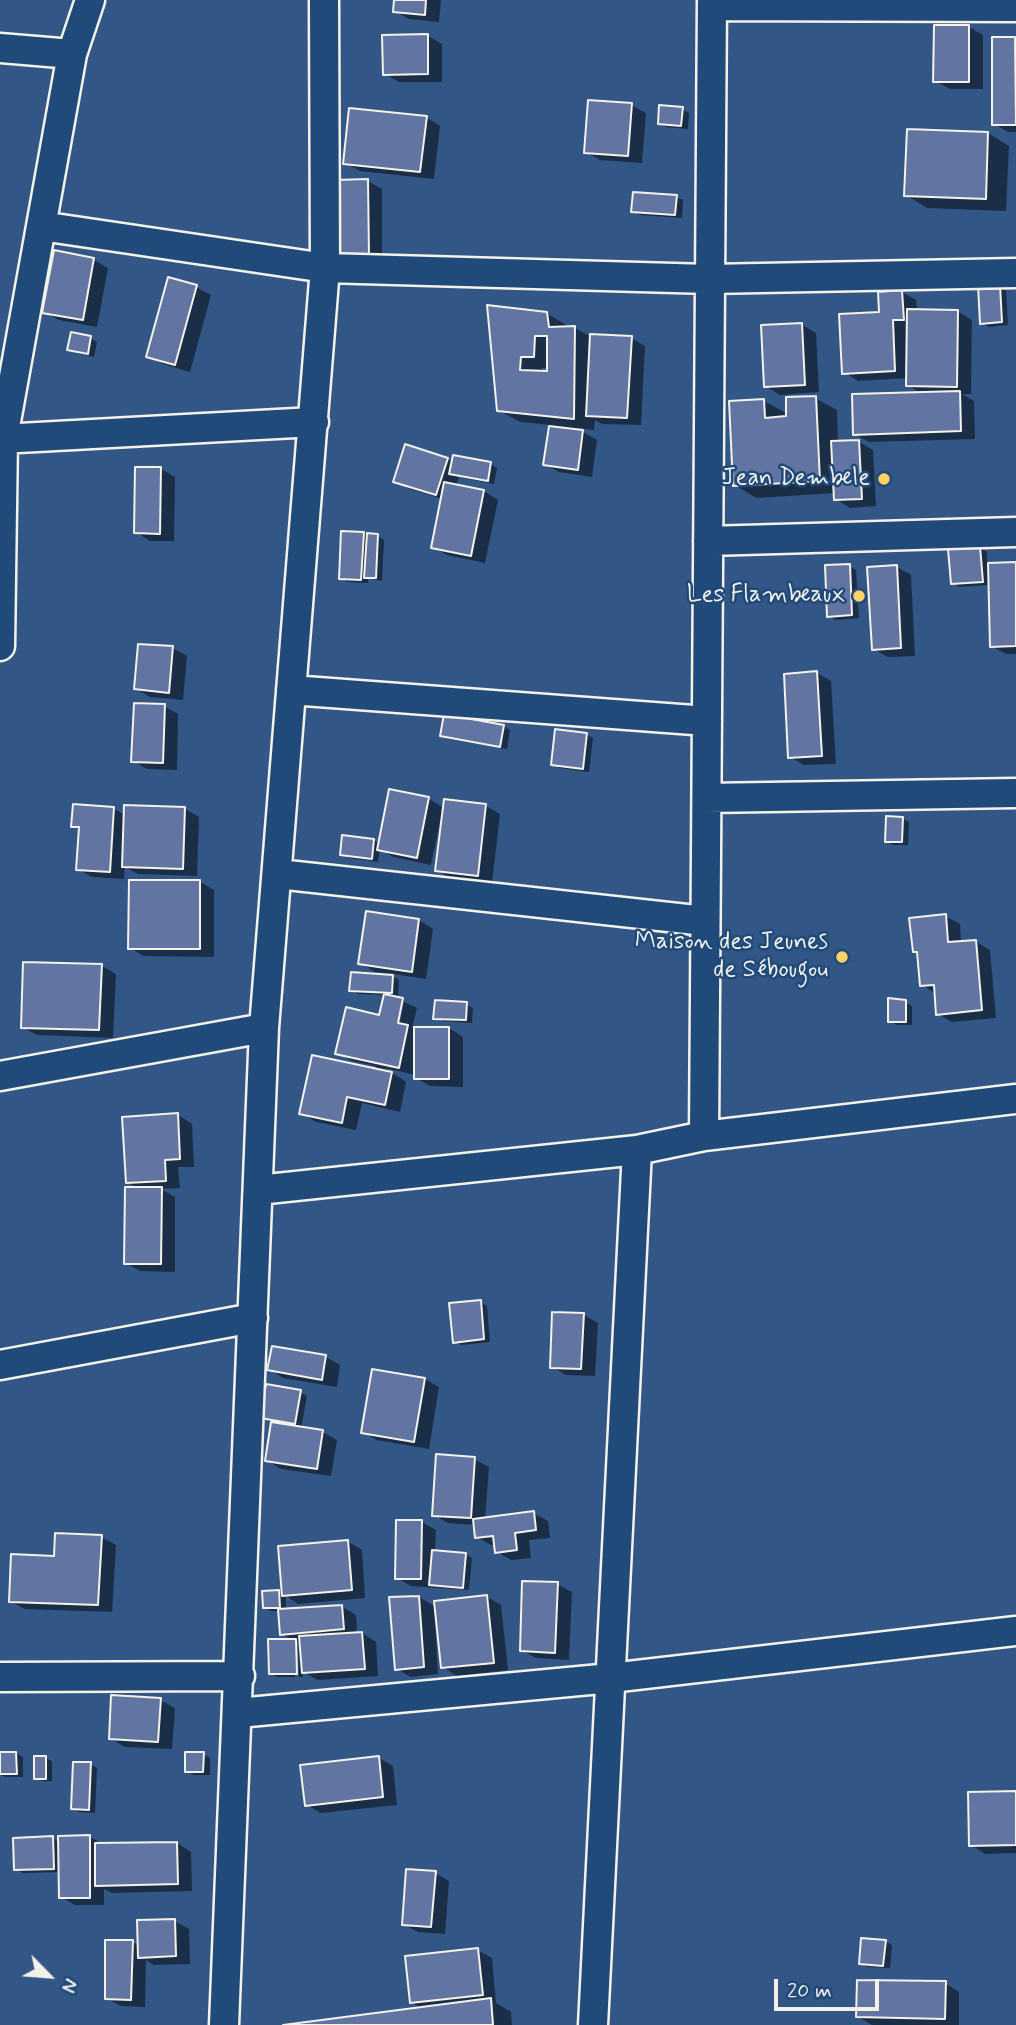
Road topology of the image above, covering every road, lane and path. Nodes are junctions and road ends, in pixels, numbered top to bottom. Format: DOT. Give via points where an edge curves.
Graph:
graph roads {
  1 [pos="90,0"];
  2 [pos="324,0"];
  3 [pos="712,3"];
  4 [pos="1016,7"];
  5 [pos="0,48"];
  6 [pos="72,54"];
  7 [pos="41,226"];
  8 [pos="326,268"];
  9 [pos="1016,273"];
  10 [pos="709,279"];
  11 [pos="314,422"];
  12 [pos="2,439"];
  13 [pos="1016,532"];
  14 [pos="708,541"];
  15 [pos="0,646"];
  16 [pos="291,690"];
  17 [pos="707,721"];
  18 [pos="1016,793"];
  19 [pos="707,798"];
  20 [pos="278,874"];
  21 [pos="705,921"];
  22 [pos="264,1028"];
  23 [pos="0,1076"];
  24 [pos="1016,1099"];
  25 [pos="704,1136"];
  26 [pos="637,1150"];
  27 [pos="258,1190"];
  28 [pos="253,1318"];
  29 [pos="0,1365"];
  30 [pos="1016,1631"];
  31 [pos="240,1675"];
  32 [pos="0,1677"];
  33 [pos="611,1678"];
  34 [pos="238,1713"];
  35 [pos="224,2025"];
  36 [pos="593,2025"];
  1 -- 6 [label="street"];
  2 -- 8 [label="street"];
  3 -- 4 [label="street"];
  3 -- 10 [label="street"];
  5 -- 6 [label="street"];
  6 -- 7 [label="street"];
  7 -- 8 [label="street"];
  7 -- 12 [label="street"];
  8 -- 10 [label="street"];
  8 -- 11 [label="street"];
  9 -- 10 [label="street"];
  10 -- 14 [label="street"];
  11 -- 12 [label="street"];
  11 -- 16 [label="street"];
  12 -- 15 [label="street"];
  13 -- 14 [label="street"];
  14 -- 17 [label="street"];
  16 -- 17 [label="street"];
  16 -- 20 [label="street"];
  17 -- 19 [label="street"];
  18 -- 19 [label="street"];
  19 -- 21 [label="street"];
  20 -- 21 [label="street"];
  20 -- 22 [label="street"];
  21 -- 25 [label="street"];
  22 -- 23 [label="street"];
  22 -- 27 [label="street"];
  24 -- 25 [label="street"];
  25 -- 26 [label="street"];
  26 -- 27 [label="street"];
  26 -- 33 [label="street"];
  27 -- 28 [label="street"];
  28 -- 29 [label="street"];
  28 -- 31 [label="street"];
  30 -- 33 [label="street"];
  31 -- 32 [label="street"];
  31 -- 34 [label="street"];
  33 -- 34 [label="street"];
  33 -- 36 [label="street"];
  34 -- 35 [label="street"];
}
